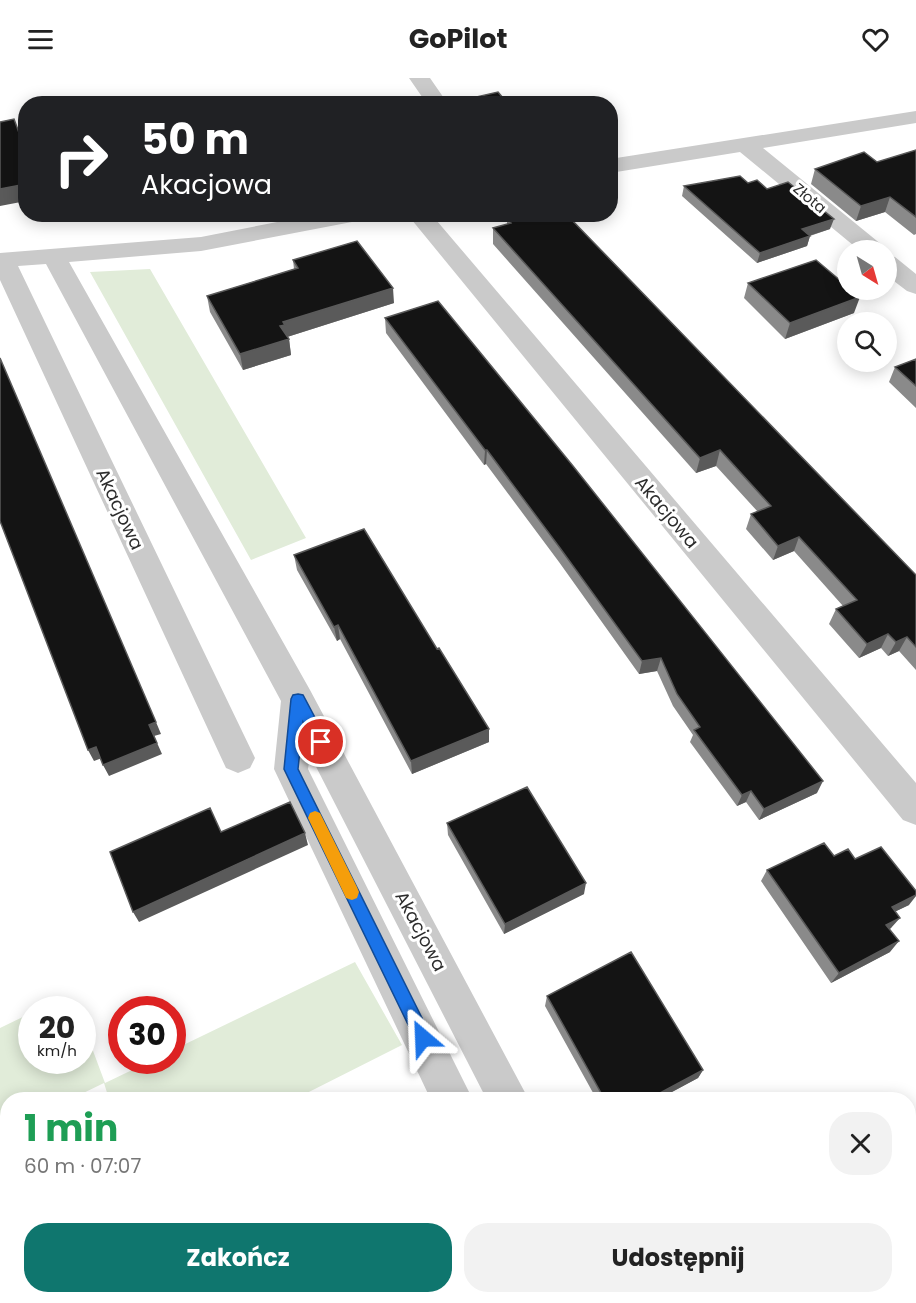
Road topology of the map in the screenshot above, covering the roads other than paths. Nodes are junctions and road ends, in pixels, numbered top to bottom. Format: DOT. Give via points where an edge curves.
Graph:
graph roads {
  1 [pos="419,78"];
  2 [pos="432,96"];
  3 [pos="916,117"];
  4 [pos="747,146"];
  5 [pos="618,165"];
  6 [pos="315,222"];
  7 [pos="425,222"];
  8 [pos="861,240"];
  9 [pos="54,255"];
  10 [pos="2,260"];
  11 [pos="897,271"];
  12 [pos="916,286"];
  13 [pos="298,699"];
  14 [pos="238,758"];
  15 [pos="916,809"];
  16 [pos="449,1092"];
  17 [pos="505,1092"];
  1 -- 2 [label="street"];
  3 -- 4 [label="street"];
  4 -- 5 [label="street"];
  4 -- 8 [label="street, Złota"];
  6 -- 9 [label="street, Akacjowa" via="201,244"];
  7 -- 15 [label="street, Akacjowa"];
  9 -- 10 [label="street, Akacjowa"];
  9 -- 13 [label="street, Akacjowa"];
  10 -- 14 [label="street, Akacjowa"];
  11 -- 12 [label="street"];
  13 -- 16 [label="street" via="291,769"];
  13 -- 17 [label="street, Akacjowa"];
}
